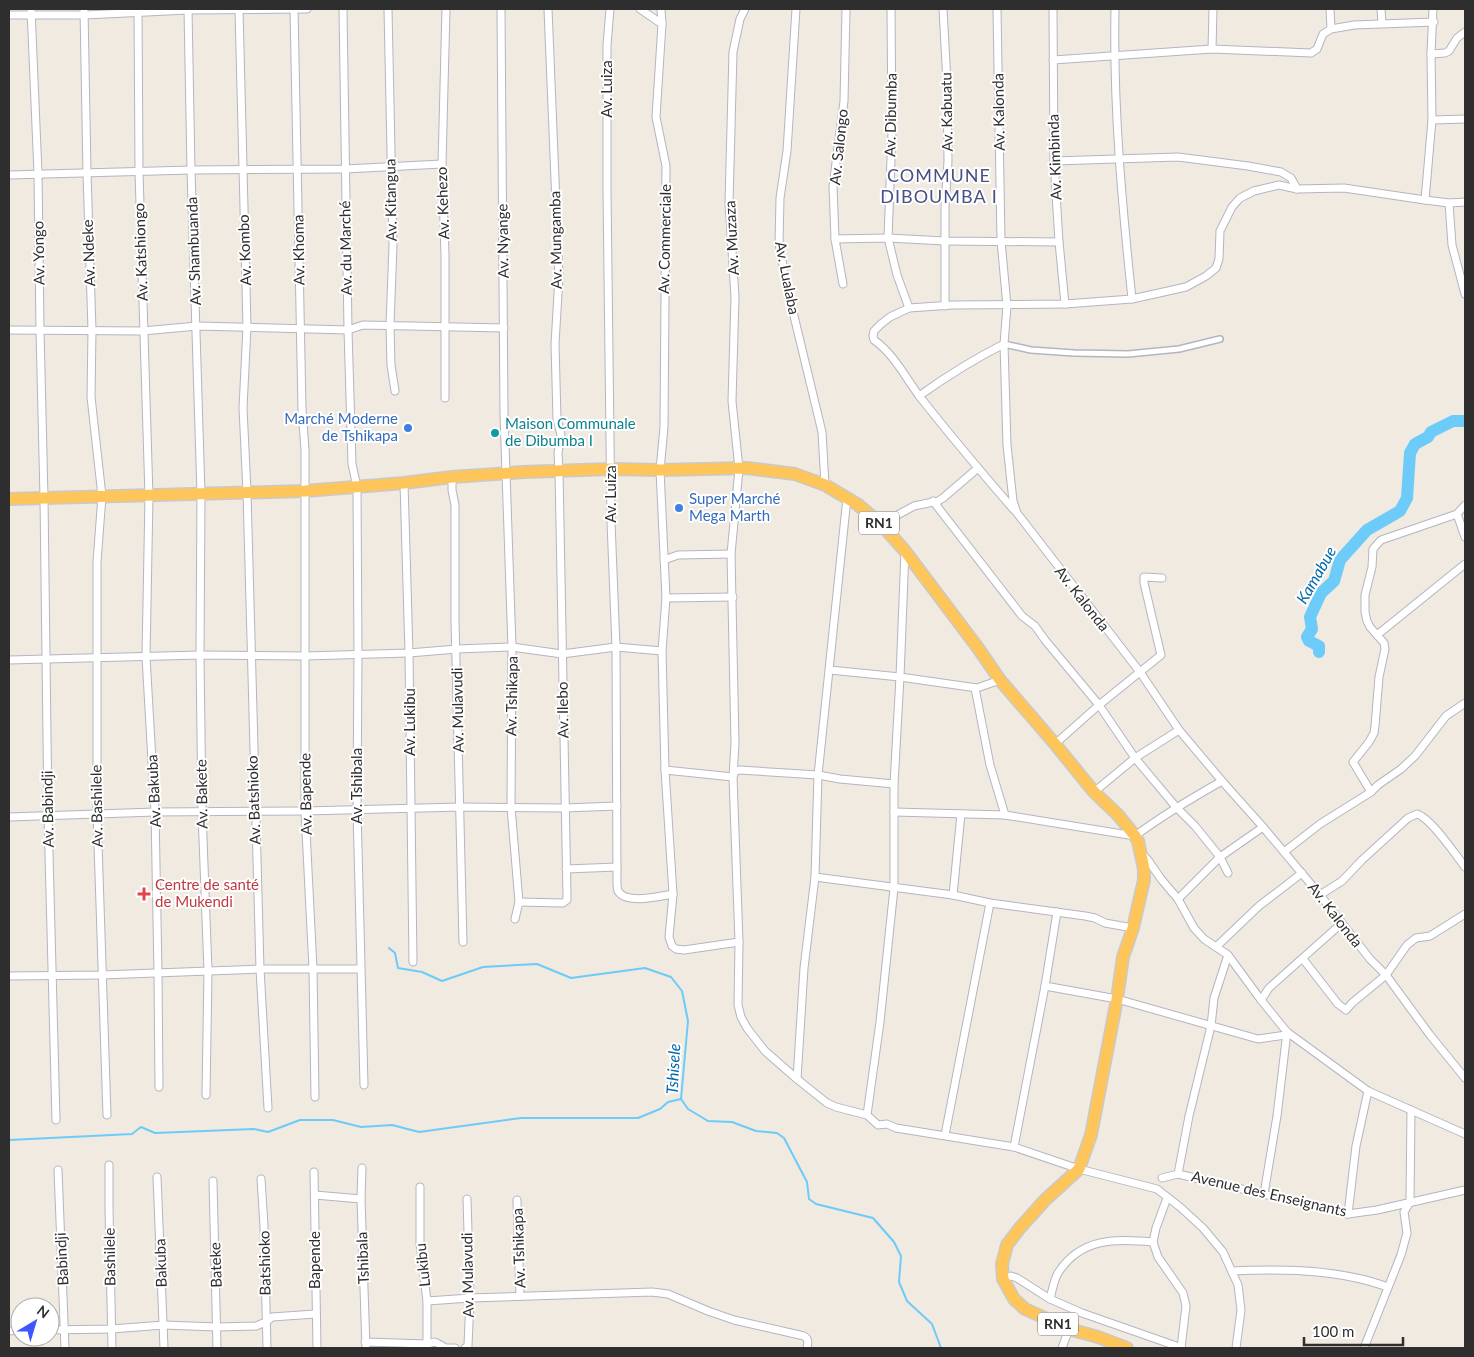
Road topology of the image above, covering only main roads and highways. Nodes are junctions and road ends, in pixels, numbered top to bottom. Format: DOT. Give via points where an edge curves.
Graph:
graph roads {
  1 [pos="9,499"];
  2 [pos="1128,1348"];
  1 -- 2 [label="highway, RN1" via="305,491 506,473 747,468 795,474 825,484 866,511 906,551 1000,680 1135,836 1140,849 1144,880 1123,957 1091,1135 1079,1169 1019,1229 1007,1245 1002,1264 1003,1279 1014,1299 1025,1309 1069,1329"];
}
